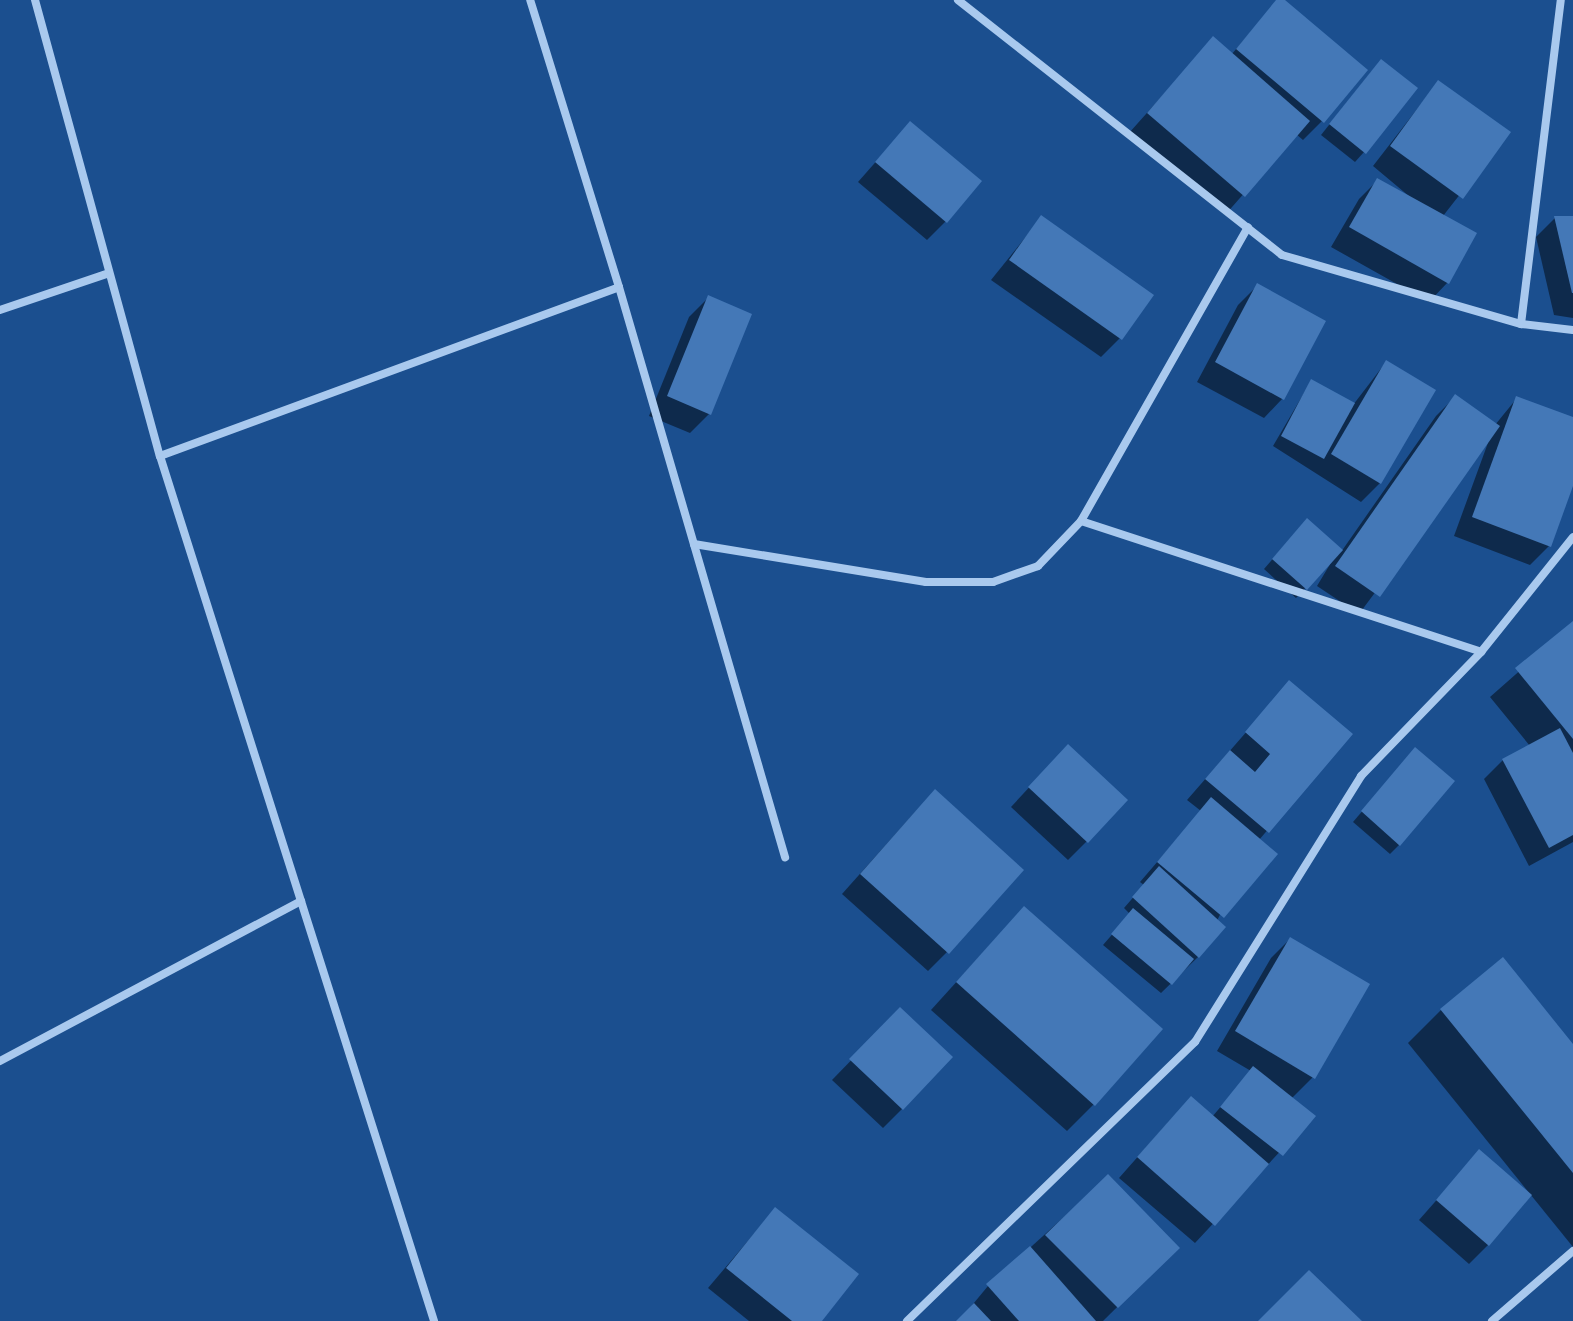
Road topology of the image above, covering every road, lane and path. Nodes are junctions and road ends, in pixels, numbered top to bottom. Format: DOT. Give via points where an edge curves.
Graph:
graph roads {
  1 [pos="35,0"];
  2 [pos="530,0"];
  3 [pos="958,0"];
  4 [pos="1561,0"];
  5 [pos="1248,227"];
  6 [pos="109,273"];
  7 [pos="619,287"];
  8 [pos="0,310"];
  9 [pos="1521,324"];
  10 [pos="1573,330"];
  11 [pos="160,456"];
  12 [pos="1081,521"];
  13 [pos="1573,537"];
  14 [pos="694,544"];
  15 [pos="1481,652"];
  16 [pos="785,857"];
  17 [pos="301,901"];
  18 [pos="0,1061"];
  19 [pos="1573,1251"];
  20 [pos="434,1321"];
  21 [pos="907,1321"];
  22 [pos="1492,1321"];
  1 -- 6 [label="street"];
  2 -- 7 [label="street"];
  3 -- 5 [label="street"];
  4 -- 9 [label="street"];
  5 -- 9 [label="street" via="1282,255"];
  5 -- 12 [label="street"];
  6 -- 8 [label="street"];
  6 -- 11 [label="street"];
  7 -- 11 [label="street"];
  7 -- 14 [label="street"];
  9 -- 10 [label="street"];
  11 -- 17 [label="street"];
  12 -- 14 [label="street" via="1038,566 993,582 926,582"];
  12 -- 15 [label="street"];
  13 -- 15 [label="street"];
  14 -- 16 [label="street"];
  15 -- 21 [label="street" via="1361,776 1195,1042"];
  17 -- 18 [label="street"];
  17 -- 20 [label="street"];
  19 -- 22 [label="street"];
}
